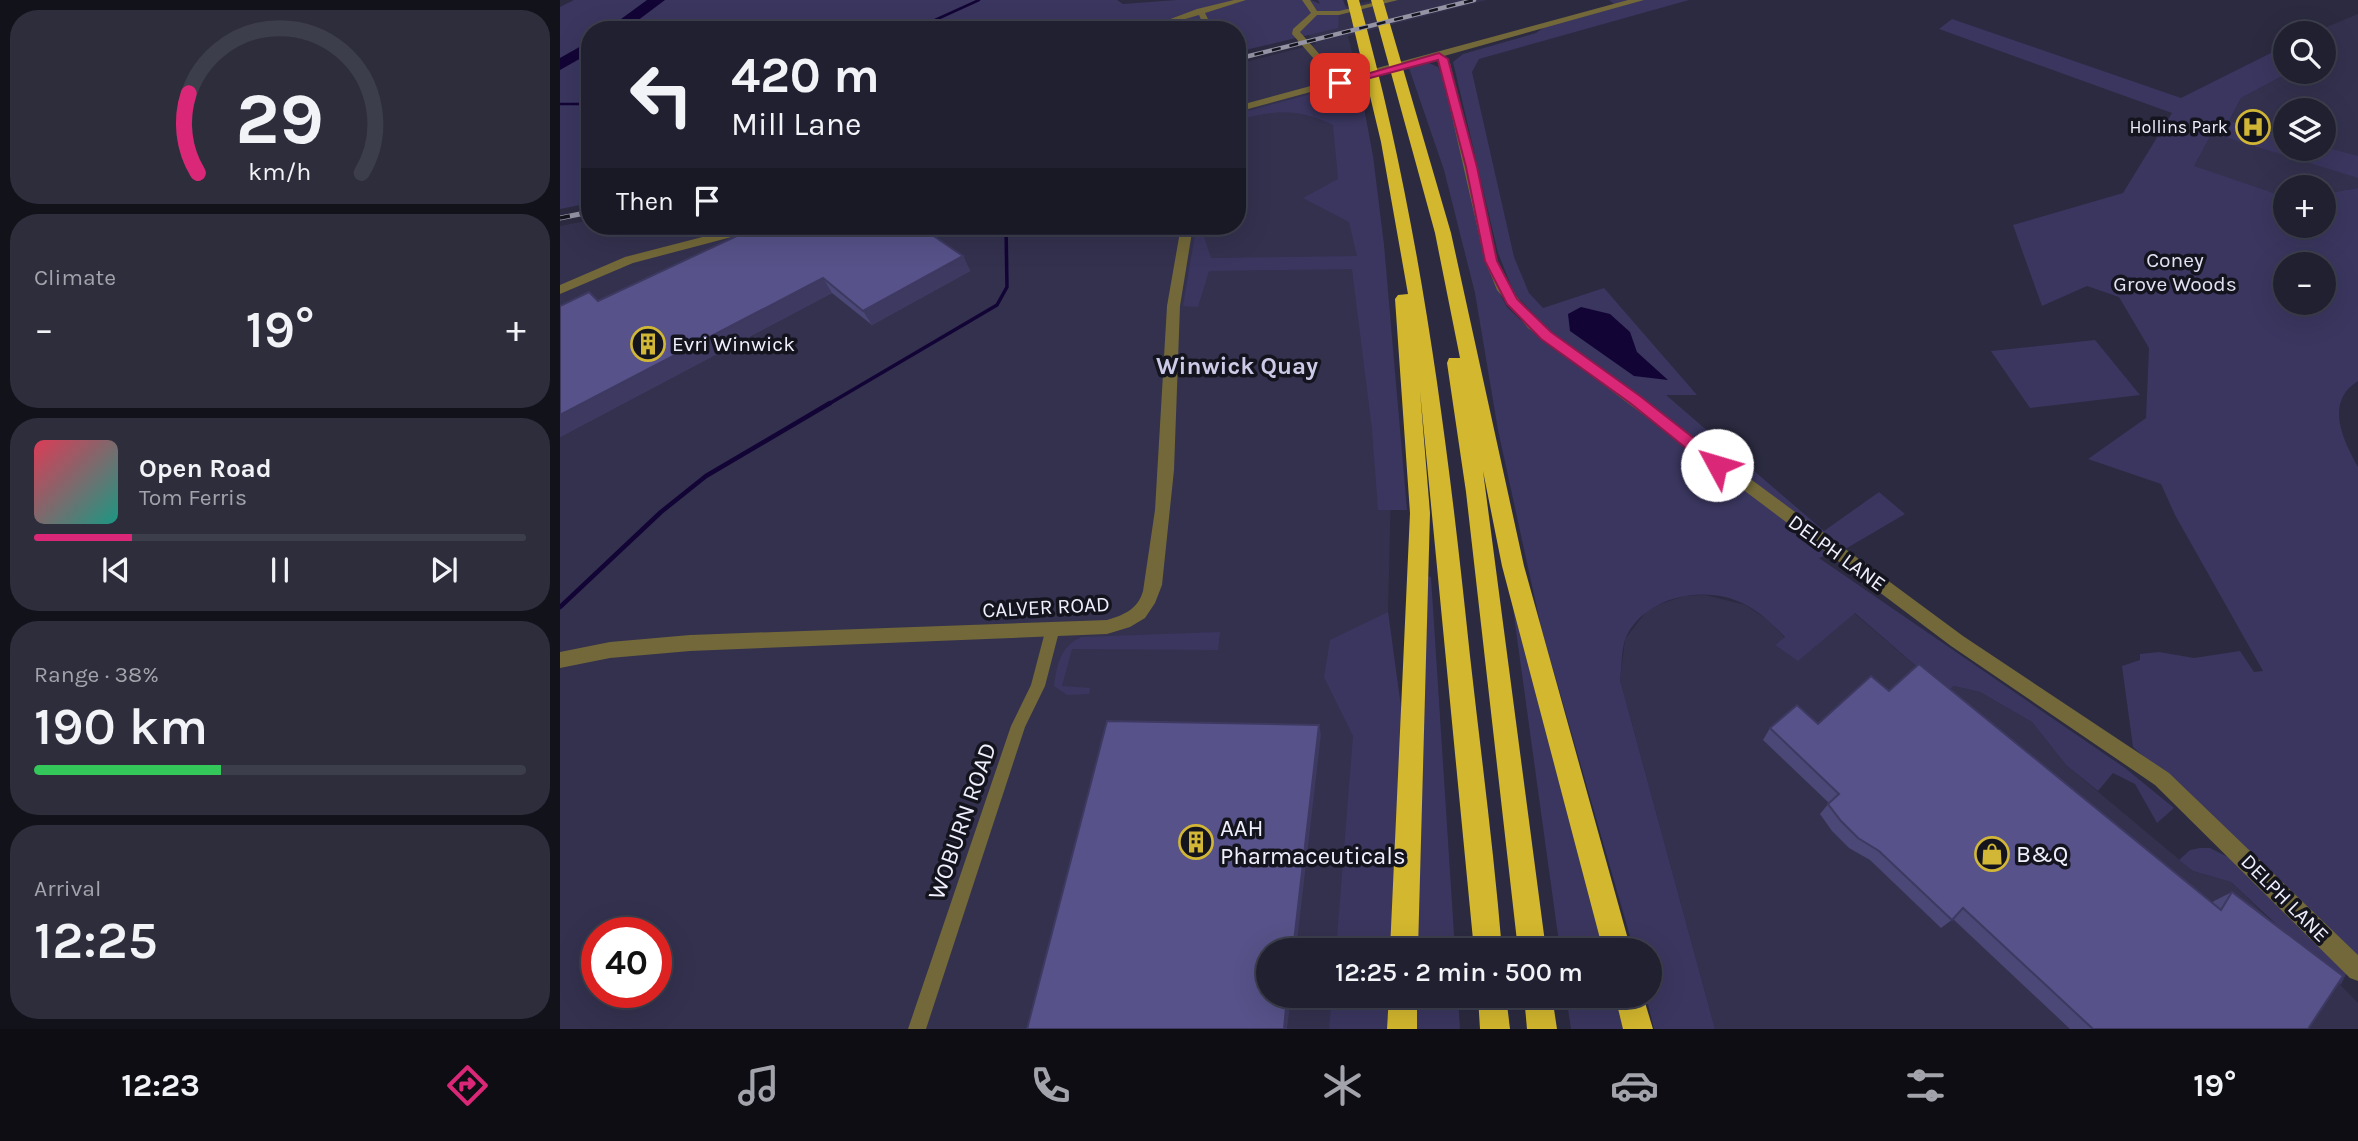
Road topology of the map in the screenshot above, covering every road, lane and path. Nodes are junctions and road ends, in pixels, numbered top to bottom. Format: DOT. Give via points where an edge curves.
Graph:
graph roads {
  1 [pos="1242,0"];
  2 [pos="1306,0"];
  3 [pos="1353,0"];
  4 [pos="1377,0"];
  5 [pos="1394,0"];
  6 [pos="1639,0"];
  7 [pos="1200,11"];
  8 [pos="1315,13"];
  9 [pos="1170,21"];
  10 [pos="1206,21"];
  11 [pos="1439,56"];
  12 [pos="1340,83"];
  13 [pos="1246,108"];
  14 [pos="1417,144"];
  15 [pos="1389,149"];
  16 [pos="724,235"];
  17 [pos="1184,235"];
  18 [pos="560,290"];
  19 [pos="1054,628"];
  20 [pos="560,660"];
  21 [pos="1404,938"];
  22 [pos="1487,938"];
  23 [pos="1531,938"];
  24 [pos="1614,938"];
  25 [pos="2358,970"];
  26 [pos="1403,1008"];
  27 [pos="1493,1008"];
  28 [pos="1539,1008"];
  29 [pos="1632,1008"];
  30 [pos="918,1029"];
  31 [pos="1402,1029"];
  32 [pos="1495,1029"];
  33 [pos="1542,1029"];
  34 [pos="1638,1029"];
  1 -- 7 [label="street"];
  2 -- 8 [label="street"];
  3 -- 15 [label="highway"];
  4 -- 14 [label="highway"];
  5 -- 8 [label="street" via="1339,13"];
  6 -- 11 [label="street"];
  7 -- 9 [label="street"];
  7 -- 10 [label="street"];
  8 -- 12 [label="street" via="1296,34"];
  11 -- 12 [label="street"];
  11 -- 25 [label="street, DELPH LANE" via="1445,63 1462,129 1491,261 1502,287 1533,325 1956,641 2162,779"];
  12 -- 13 [label="street"];
  14 -- 23 [label="highway" via="1476,492"];
  14 -- 24 [label="highway" via="1443,233 1513,566"];
  15 -- 21 [label="highway" via="1420,513"];
  15 -- 22 [label="highway" via="1412,263 1440,470"];
  16 -- 18 [label="street" via="629,260"];
  17 -- 19 [label="street, CALVER ROAD" via="1175,275 1164,512 1148,601 1137,615 1118,624"];
  19 -- 20 [label="street, CALVER ROAD" via="690,643"];
  19 -- 30 [label="street, WOBURN ROAD"];
  26 -- 31 [label="highway"];
  27 -- 32 [label="highway"];
  28 -- 33 [label="highway"];
  29 -- 34 [label="highway"];
}
